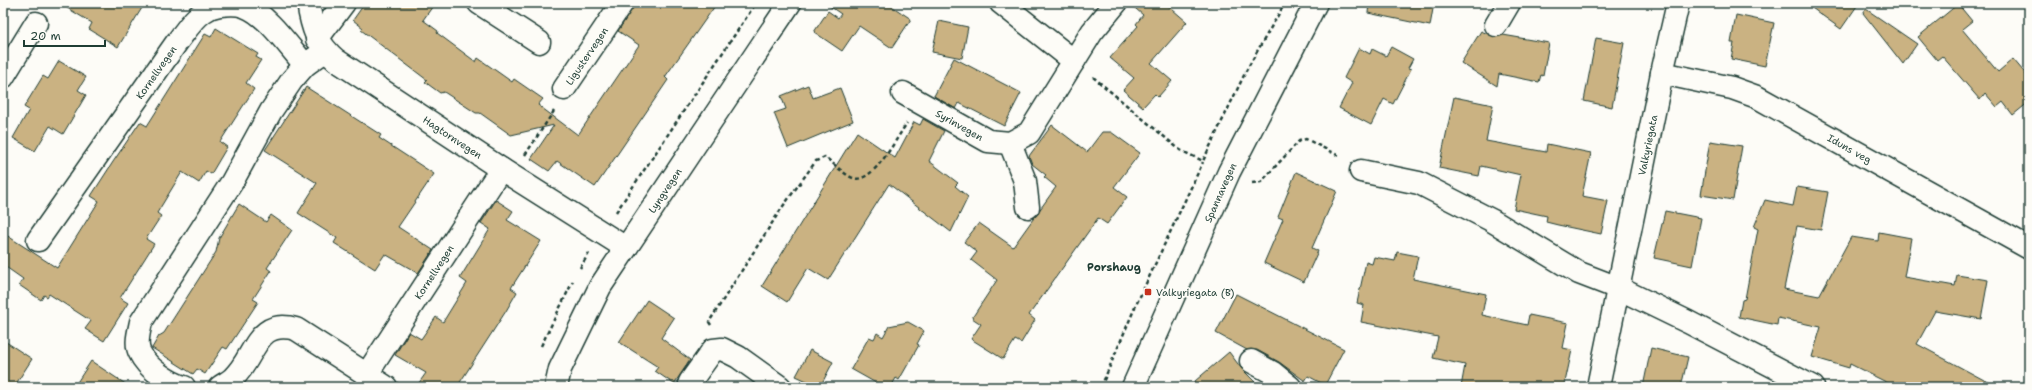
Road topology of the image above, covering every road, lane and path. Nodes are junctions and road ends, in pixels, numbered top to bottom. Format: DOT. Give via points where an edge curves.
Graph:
graph roads {
  1 [pos="308,3"];
  2 [pos="344,3"];
  3 [pos="479,3"];
  4 [pos="622,3"];
  5 [pos="790,3"];
  6 [pos="1001,3"];
  7 [pos="1116,3"];
  8 [pos="1285,3"];
  9 [pos="1316,3"];
  10 [pos="1509,3"];
  11 [pos="1678,3"];
  12 [pos="36,23"];
  13 [pos="1496,25"];
  14 [pos="539,42"];
  15 [pos="321,45"];
  16 [pos="1074,61"];
  17 [pos="305,65"];
  18 [pos="1662,73"];
  19 [pos="3,77"];
  20 [pos="564,89"];
  21 [pos="912,98"];
  22 [pos="1010,143"];
  23 [pos="1204,161"];
  24 [pos="1361,171"];
  25 [pos="506,173"];
  26 [pos="1249,181"];
  27 [pos="1028,207"];
  28 [pos="38,240"];
  29 [pos="626,248"];
  30 [pos="2029,248"];
  31 [pos="1618,288"];
  32 [pos="722,349"];
  33 [pos="1251,361"];
  34 [pos="367,374"];
  35 [pos="690,382"];
  36 [pos="1138,384"];
  37 [pos="184,387"];
  38 [pos="220,387"];
  39 [pos="386,387"];
  40 [pos="556,387"];
  41 [pos="780,387"];
  42 [pos="1102,387"];
  43 [pos="1290,387"];
  44 [pos="1598,387"];
  45 [pos="1813,387"];
  1 -- 15 [label="street"];
  2 -- 15 [label="street"];
  3 -- 14 [label="street"];
  4 -- 20 [label="street, Ligustervegen"];
  5 -- 29 [label="street, Lyngvegen"];
  6 -- 16 [label="street"];
  7 -- 16 [label="street" via="1092,32"];
  8 -- 23 [label="path" via="1247,69"];
  9 -- 36 [label="street, Spannavegen" via="1229,172"];
  10 -- 13 [label="street"];
  11 -- 18 [label="street, Valkyriegata"];
  12 -- 19 [label="street"];
  15 -- 17 [label="street"];
  15 -- 25 [label="street, Hagtornvegen" via="355,74"];
  16 -- 22 [label="street" via="1029,133"];
  16 -- 23 [label="path" via="1180,150"];
  17 -- 28 [label="street, Kornellvegen" via="277,32 244,6 229,3 204,11 173,49"];
  17 -- 37 [label="street" via="271,111 232,182 141,322 137,340 139,353 151,367 175,384"];
  18 -- 30 [label="street, Iduns veg" via="1732,88 1757,97"];
  18 -- 31 [label="street, Valkyriegata"];
  20 -- 25 [label="path" via="556,109"];
  21 -- 22 [label="street, Syrinvegen" via="988,141"];
  21 -- 32 [label="path" via="873,172 865,178 853,178 826,157 816,161 781,209 709,322"];
  22 -- 27 [label="street" via="1025,182"];
  23 -- 42 [label="path" via="1136,305"];
  24 -- 26 [label="path" via="1306,139 1299,141 1261,182"];
  24 -- 31 [label="street" via="1419,183 1491,220 1579,273"];
  25 -- 29 [label="street, Hagtornvegen"];
  25 -- 34 [label="street, Kornellvegen"];
  29 -- 40 [label="street, Lyngvegen" via="587,312 560,369"];
  31 -- 44 [label="street, Valkyriegata"];
  31 -- 45 [label="street"];
  32 -- 35 [label="street" via="713,350"];
  32 -- 41 [label="street" via="738,357"];
  33 -- 43 [label="street"];
  34 -- 38 [label="street" via="296,329 283,326 270,329 261,337 233,378"];
  34 -- 39 [label="street"];
}
